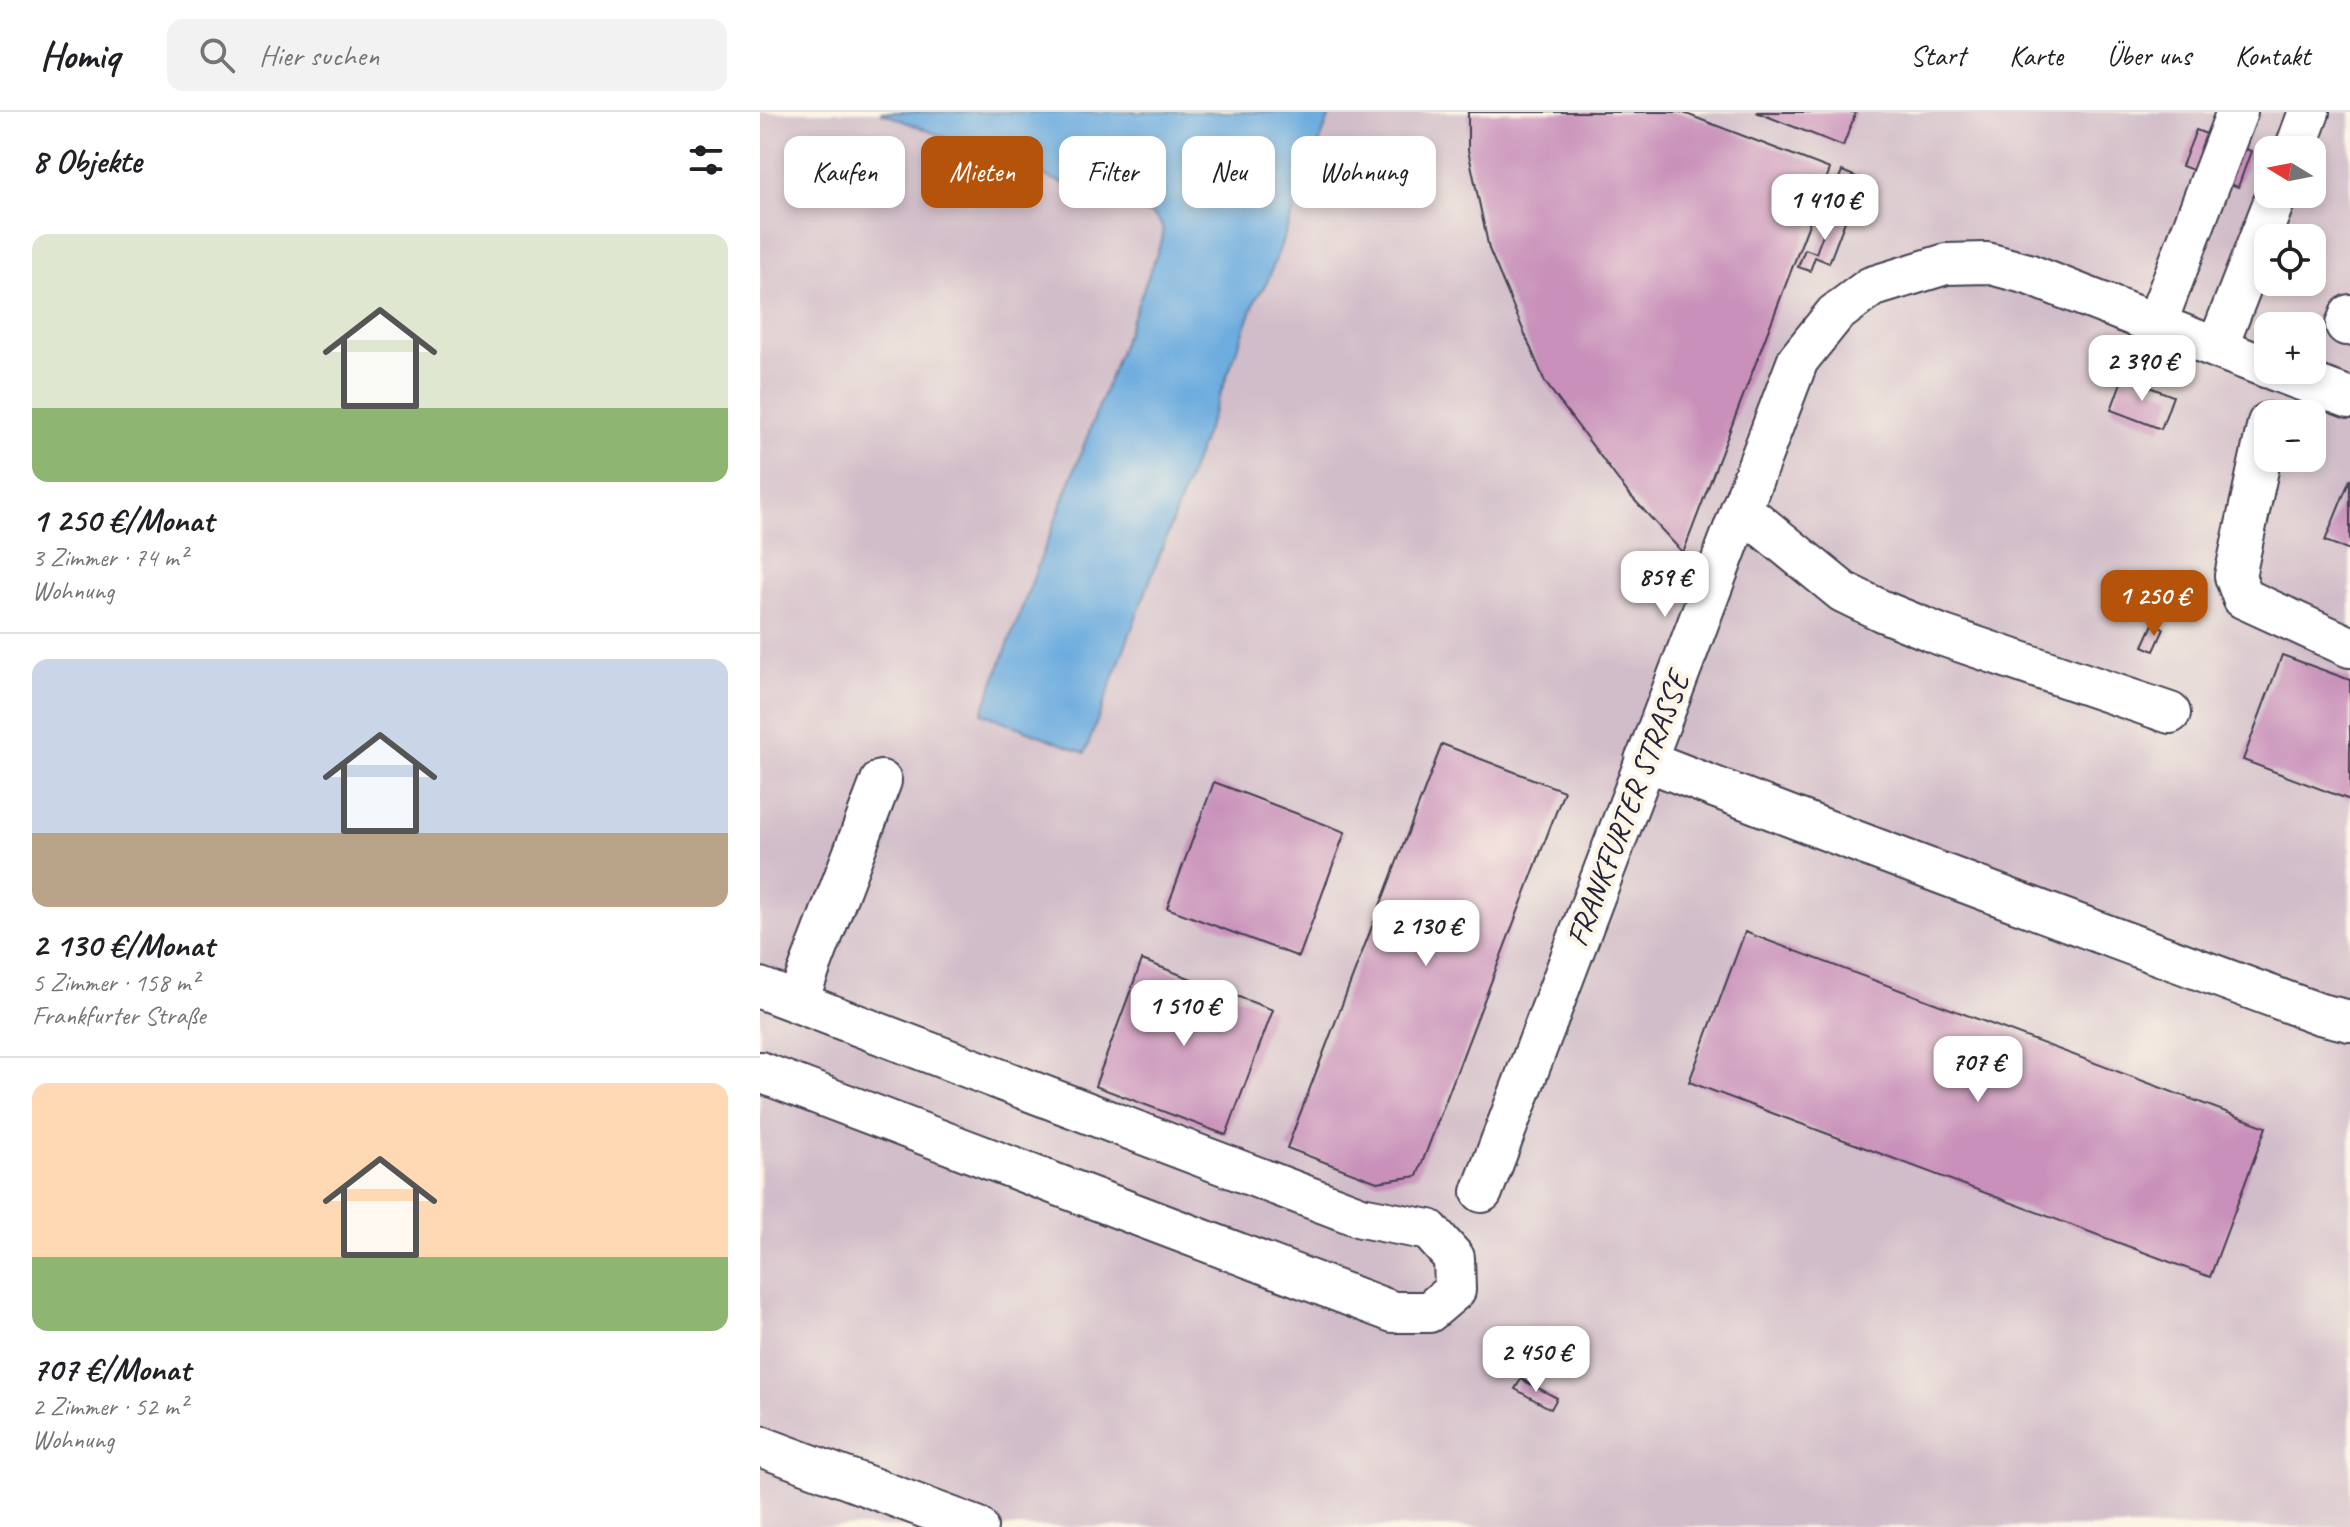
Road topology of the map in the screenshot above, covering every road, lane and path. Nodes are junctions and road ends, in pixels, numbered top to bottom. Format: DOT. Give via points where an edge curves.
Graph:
graph roads {
  1 [pos="2237,112"];
  2 [pos="2309,112"];
  3 [pos="2300,136"];
  4 [pos="2272,208"];
  5 [pos="2156,324"];
  6 [pos="2217,348"];
  7 [pos="2254,362"];
  8 [pos="2313,384"];
  9 [pos="2350,398"];
  10 [pos="2257,472"];
  11 [pos="1741,509"];
  12 [pos="2350,647"];
  13 [pos="2170,713"];
  14 [pos="1645,760"];
  15 [pos="881,781"];
  16 [pos="760,988"];
  17 [pos="797,1002"];
  18 [pos="2350,1021"];
  19 [pos="760,1072"];
  20 [pos="1482,1192"];
  21 [pos="760,1446"];
  22 [pos="977,1527"];
  1 -- 5 [label="street"];
  2 -- 3 [label="street"];
  4 -- 6 [label="street"];
  5 -- 6 [label="street, FRANKFURTER STRASSE"];
  5 -- 11 [label="street, FRANKFURTER STRASSE" via="1987,263 1946,264 1871,287 1835,314 1798,360"];
  6 -- 7 [label="street, FRANKFURTER STRASSE"];
  8 -- 9 [label="street, FRANKFURTER STRASSE"];
  10 -- 12 [label="street" via="2235,576 2243,598"];
  11 -- 13 [label="street" via="1843,592 1882,611"];
  11 -- 14 [label="street, FRANKFURTER STRASSE"];
  14 -- 18 [label="street" via="2111,938"];
  14 -- 20 [label="street, FRANKFURTER STRASSE"];
  15 -- 17 [label="street"];
  16 -- 17 [label="street"];
  17 -- 19 [label="street" via="1361,1217 1429,1230 1454,1258 1455,1290 1429,1312 1393,1312"];
  21 -- 22 [label="street"];
}
